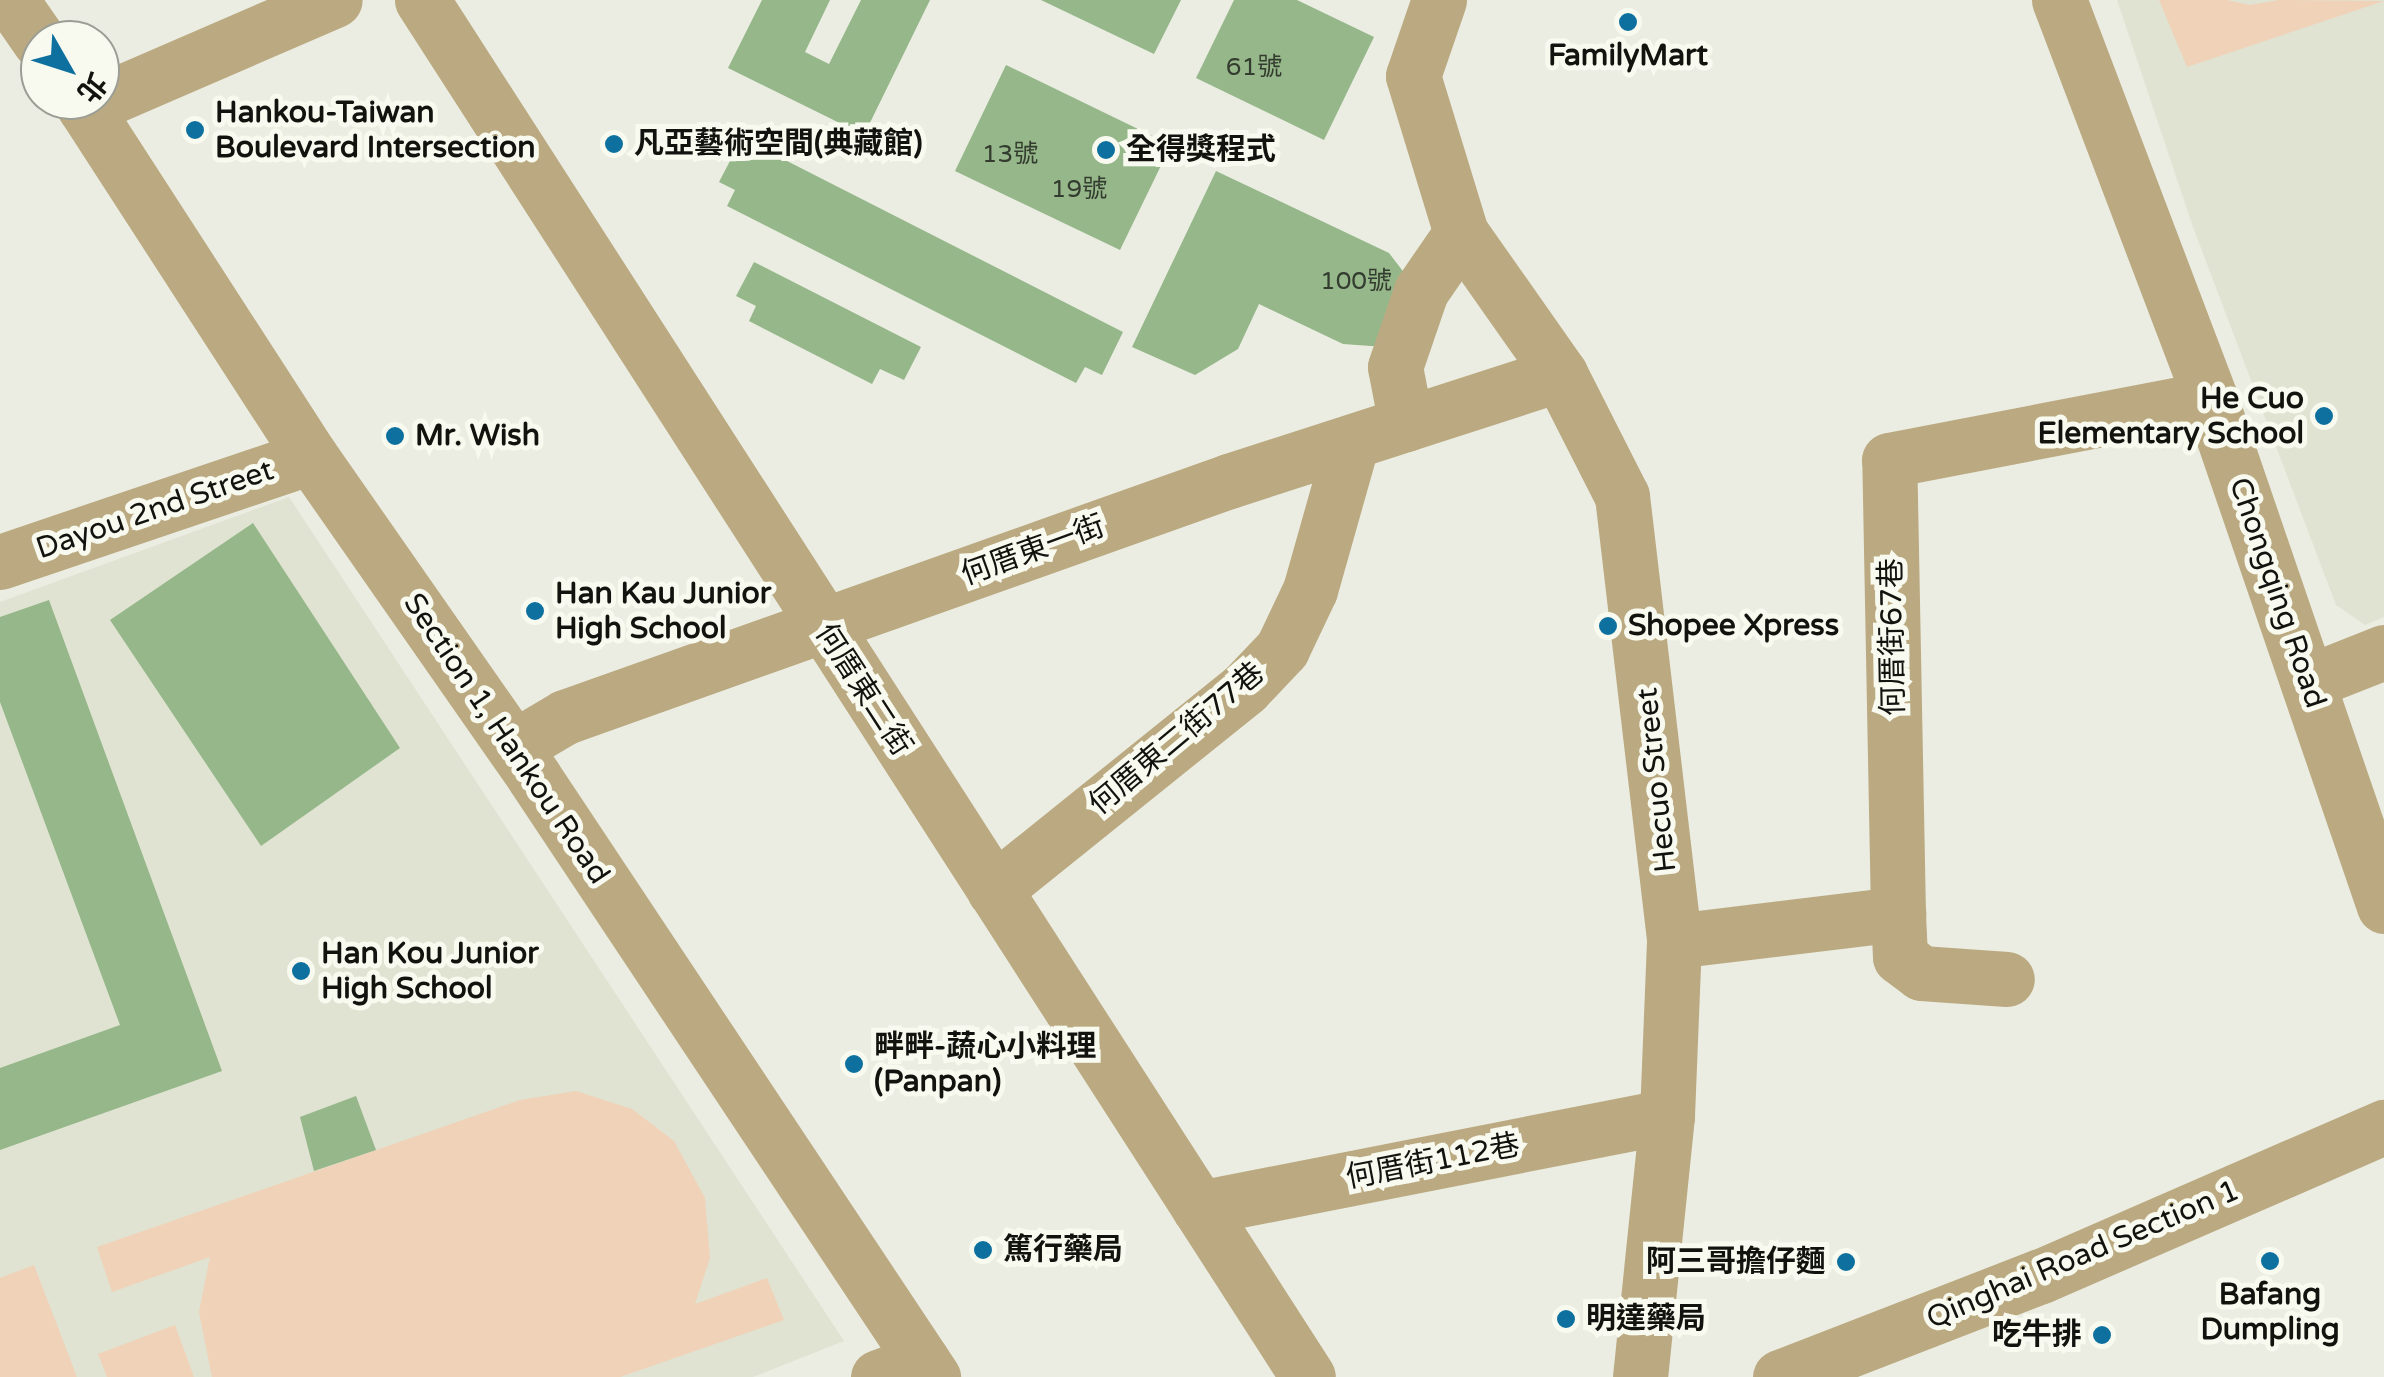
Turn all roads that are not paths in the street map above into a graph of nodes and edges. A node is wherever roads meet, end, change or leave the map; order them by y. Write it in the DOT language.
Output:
graph roads {
  1 [pos="336,0"];
  2 [pos="422,0"];
  3 [pos="1439,0"];
  4 [pos="2059,0"];
  5 [pos="120,88"];
  6 [pos="92,120"];
  7 [pos="1461,233"];
  8 [pos="1560,374"];
  9 [pos="2210,398"];
  10 [pos="1406,424"];
  11 [pos="1352,442"];
  12 [pos="311,457"];
  13 [pos="0,562"];
  14 [pos="822,627"];
  15 [pos="2384,652"];
  16 [pos="2308,682"];
  17 [pos="514,747"];
  18 [pos="994,890"];
  19 [pos="2384,906"];
  20 [pos="1898,914"];
  21 [pos="1674,941"];
  22 [pos="2007,979"];
  23 [pos="1667,1116"];
  24 [pos="2384,1127"];
  25 [pos="1199,1208"];
  26 [pos="911,1372"];
  27 [pos="1308,1377"];
  28 [pos="1640,1377"];
  29 [pos="1780,1377"];
  1 -- 5 [label="street"];
  2 -- 14 [label="street, 何厝東二街"];
  3 -- 7 [label="street, Hecuo Street"];
  4 -- 9 [label="street, Chongqing Road"];
  6 -- 12 [label="street, Section 1, Hankou Road"];
  7 -- 8 [label="street, Hecuo Street"];
  7 -- 10 [label="street"];
  8 -- 10 [label="street, 何厝東一街"];
  8 -- 21 [label="street, Hecuo Street"];
  9 -- 16 [label="street, Chongqing Road"];
  9 -- 20 [label="street, 何厝街67巷"];
  10 -- 11 [label="street, 何厝東一街"];
  11 -- 14 [label="street, 何厝東一街"];
  11 -- 18 [label="street, 何厝東二街77巷"];
  12 -- 13 [label="street, Dayou 2nd Street"];
  12 -- 17 [label="street, Section 1, Hankou Road"];
  14 -- 17 [label="street, 何厝東一街"];
  14 -- 18 [label="street, 何厝東二街"];
  15 -- 16 [label="street"];
  16 -- 19 [label="street, Chongqing Road"];
  17 -- 26 [label="street, Section 1, Hankou Road"];
  18 -- 25 [label="street, 何厝東二街"];
  20 -- 21 [label="street"];
  20 -- 22 [label="street"];
  21 -- 23 [label="street, Hecuo Street"];
  23 -- 25 [label="street, 何厝街112巷"];
  23 -- 28 [label="street, Hecuo Street"];
  24 -- 29 [label="street, Qinghai Road Section 1"];
  25 -- 27 [label="street, 何厝東二街"];
}
